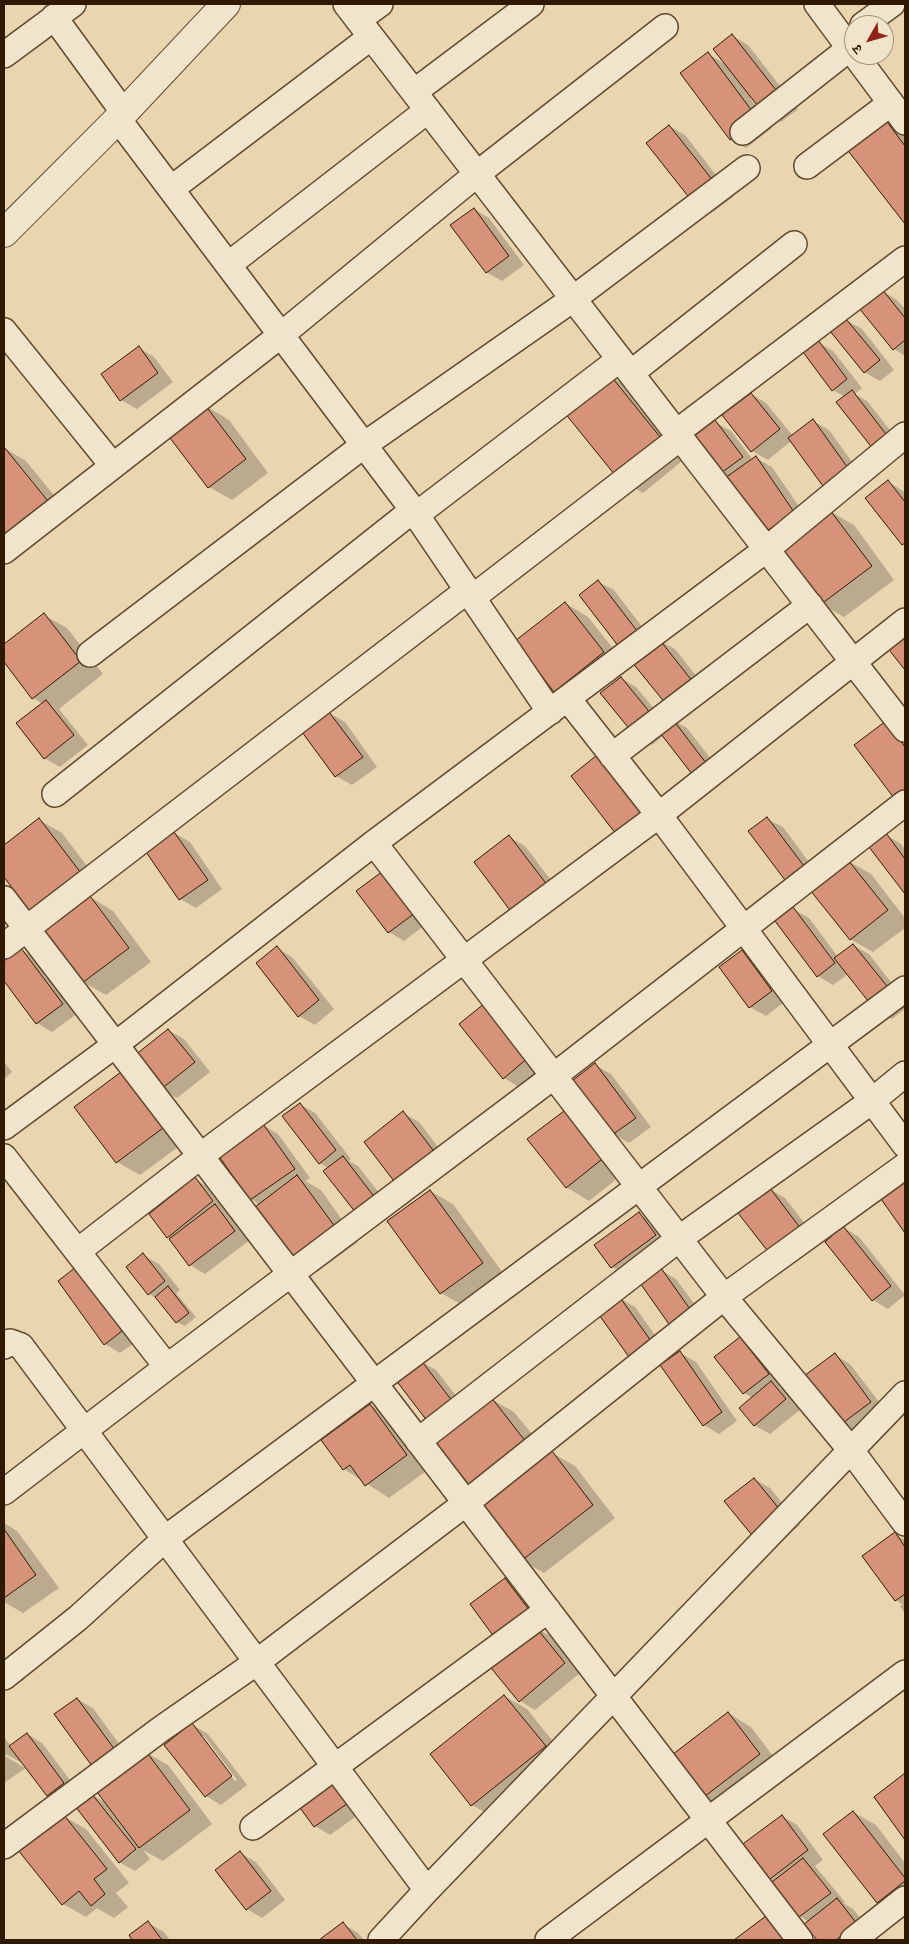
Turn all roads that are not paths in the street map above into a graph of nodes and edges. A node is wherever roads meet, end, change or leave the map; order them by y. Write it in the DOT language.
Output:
graph roads {
  1 [pos="226,4"];
  2 [pos="380,4"];
  3 [pos="531,4"];
  4 [pos="816,4"];
  5 [pos="892,4"];
  6 [pos="64,11"];
  7 [pos="877,15"];
  8 [pos="359,20"];
  9 [pos="665,27"];
  10 [pos="844,37"];
  11 [pos="844,51"];
  12 [pos="4,55"];
  13 [pos="866,65"];
  14 [pos="421,101"];
  15 [pos="899,110"];
  16 [pos="121,116"];
  17 [pos="743,132"];
  18 [pos="808,166"];
  19 [pos="746,168"];
  20 [pos="477,174"];
  21 [pos="171,188"];
  22 [pos="4,233"];
  23 [pos="794,244"];
  24 [pos="905,259"];
  25 [pos="228,264"];
  26 [pos="573,299"];
  27 [pos="4,331"];
  28 [pos="281,335"];
  29 [pos="625,366"];
  30 [pos="679,434"];
  31 [pos="905,435"];
  32 [pos="364,445"];
  33 [pos="113,466"];
  34 [pos="415,512"];
  35 [pos="766,550"];
  36 [pos="4,551"];
  37 [pos="470,594"];
  38 [pos="810,605"];
  39 [pos="905,621"];
  40 [pos="90,654"];
  41 [pos="853,661"];
  42 [pos="559,705"];
  43 [pos="905,729"];
  44 [pos="612,756"];
  45 [pos="55,794"];
  46 [pos="905,803"];
  47 [pos="659,815"];
  48 [pos="374,843"];
  49 [pos="4,899"];
  50 [pos="26,929"];
  51 [pos="744,930"];
  52 [pos="4,946"];
  53 [pos="463,961"];
  54 [pos="905,990"];
  55 [pos="115,1045"];
  56 [pos="832,1046"];
  57 [pos="905,1074"];
  58 [pos="554,1076"];
  59 [pos="872,1101"];
  60 [pos="4,1127"];
  61 [pos="905,1145"];
  62 [pos="4,1157"];
  63 [pos="200,1157"];
  64 [pos="905,1166"];
  65 [pos="640,1186"];
  66 [pos="680,1238"];
  67 [pos="78,1251"];
  68 [pos="291,1276"];
  69 [pos="724,1298"];
  70 [pos="4,1346"];
  71 [pos="167,1367"];
  72 [pos="374,1384"];
  73 [pos="905,1394"];
  74 [pos="85,1430"];
  75 [pos="418,1441"];
  76 [pos="850,1449"];
  77 [pos="4,1492"];
  78 [pos="466,1503"];
  79 [pos="905,1523"];
  80 [pos="166,1538"];
  81 [pos="548,1610"];
  82 [pos="257,1662"];
  83 [pos="905,1673"];
  84 [pos="4,1676"];
  85 [pos="614,1697"];
  86 [pos="334,1767"];
  87 [pos="708,1820"];
  88 [pos="253,1827"];
  89 [pos="4,1845"];
  90 [pos="427,1890"];
  91 [pos="905,1899"];
  92 [pos="381,1940"];
  93 [pos="548,1940"];
  94 [pos="800,1940"];
  95 [pos="853,1940"];
  1 -- 16 [label="street"];
  2 -- 8 [label="street"];
  3 -- 14 [label="street"];
  4 -- 10 [label="street"];
  5 -- 7 [label="street"];
  6 -- 12 [label="street"];
  6 -- 16 [label="street"];
  8 -- 14 [label="street"];
  8 -- 21 [label="street"];
  9 -- 20 [label="street"];
  11 -- 17 [label="street"];
  13 -- 15 [label="street"];
  14 -- 20 [label="street"];
  14 -- 25 [label="street"];
  15 -- 18 [label="street"];
  16 -- 21 [label="street"];
  16 -- 22 [label="street"];
  19 -- 26 [label="street"];
  20 -- 26 [label="street"];
  20 -- 28 [label="street"];
  21 -- 25 [label="street"];
  23 -- 29 [label="street"];
  24 -- 30 [label="street"];
  25 -- 28 [label="street"];
  26 -- 29 [label="street"];
  26 -- 32 [label="street"];
  27 -- 33 [label="street"];
  28 -- 32 [label="street"];
  28 -- 33 [label="street"];
  29 -- 30 [label="street"];
  29 -- 34 [label="street"];
  30 -- 35 [label="street"];
  30 -- 37 [label="street"];
  31 -- 35 [label="street"];
  32 -- 34 [label="street"];
  32 -- 40 [label="street"];
  33 -- 36 [label="street"];
  34 -- 37 [label="street"];
  34 -- 45 [label="street"];
  35 -- 38 [label="street"];
  35 -- 42 [label="street"];
  37 -- 42 [label="street"];
  37 -- 50 [label="street"];
  38 -- 41 [label="street"];
  38 -- 44 [label="street"];
  39 -- 41 [label="street"];
  41 -- 43 [label="street"];
  41 -- 47 [label="street"];
  42 -- 44 [label="street"];
  42 -- 48 [label="street"];
  44 -- 47 [label="street"];
  46 -- 51 [label="street"];
  47 -- 51 [label="street"];
  47 -- 53 [label="street"];
  48 -- 53 [label="street"];
  48 -- 55 [label="street"];
  49 -- 50 [label="street"];
  50 -- 52 [label="street"];
  50 -- 55 [label="street"];
  51 -- 56 [label="street"];
  51 -- 58 [label="street"];
  53 -- 58 [label="street"];
  53 -- 63 [label="street"];
  54 -- 56 [label="street"];
  55 -- 60 [label="street"];
  55 -- 63 [label="street"];
  56 -- 59 [label="street"];
  56 -- 65 [label="street"];
  57 -- 59 [label="street"];
  58 -- 65 [label="street"];
  58 -- 68 [label="street"];
  59 -- 61 [label="street"];
  59 -- 66 [label="street"];
  62 -- 67 [label="street"];
  63 -- 67 [label="street"];
  63 -- 68 [label="street"];
  64 -- 69 [label="street"];
  65 -- 66 [label="street"];
  65 -- 72 [label="street"];
  66 -- 69 [label="street"];
  66 -- 75 [label="street"];
  67 -- 71 [label="street"];
  68 -- 71 [label="street"];
  68 -- 72 [label="street"];
  69 -- 76 [label="street"];
  69 -- 78 [label="street"];
  70 -- 74 [label="street"];
  71 -- 74 [label="street"];
  72 -- 75 [label="street"];
  72 -- 80 [label="street"];
  73 -- 76 [label="street"];
  74 -- 77 [label="street"];
  74 -- 80 [label="street"];
  75 -- 78 [label="street"];
  76 -- 79 [label="street"];
  76 -- 85 [label="street"];
  78 -- 81 [label="street"];
  78 -- 82 [label="street"];
  80 -- 82 [label="street"];
  80 -- 84 [label="street"];
  81 -- 85 [label="street"];
  81 -- 86 [label="street"];
  82 -- 86 [label="street"];
  82 -- 89 [label="street"];
  83 -- 87 [label="street"];
  85 -- 87 [label="street"];
  85 -- 90 [label="street"];
  86 -- 88 [label="street"];
  86 -- 90 [label="street"];
  87 -- 93 [label="street"];
  87 -- 94 [label="street"];
  90 -- 92 [label="street"];
  91 -- 95 [label="street"];
}
